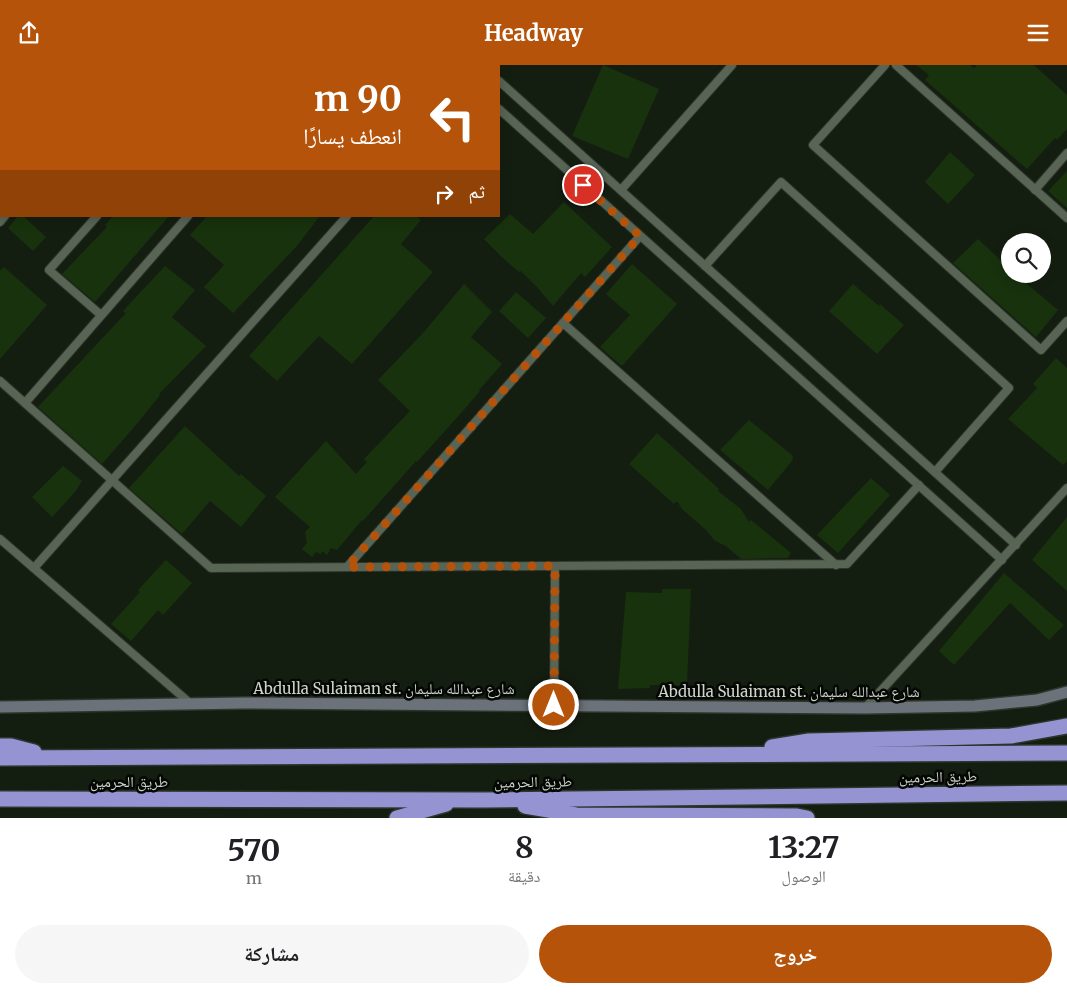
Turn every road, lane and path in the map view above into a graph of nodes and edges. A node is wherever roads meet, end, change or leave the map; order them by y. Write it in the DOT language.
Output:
graph roads {
  1 [pos="732,65"];
  2 [pos="885,65"];
  3 [pos="896,65"];
  4 [pos="500,82"];
  5 [pos="500,110"];
  6 [pos="1067,153"];
  7 [pos="1035,189"];
  8 [pos="621,190"];
  9 [pos="96,217"];
  10 [pos="187,217"];
  11 [pos="346,217"];
  12 [pos="1067,219"];
  13 [pos="640,236"];
  14 [pos="705,266"];
  15 [pos="101,315"];
  16 [pos="1067,321"];
  17 [pos="563,323"];
  18 [pos="0,381"];
  19 [pos="25,403"];
  20 [pos="935,472"];
  21 [pos="112,480"];
  22 [pos="919,485"];
  23 [pos="1067,488"];
  24 [pos="0,539"];
  25 [pos="1016,545"];
  26 [pos="1002,560"];
  27 [pos="836,565"];
  28 [pos="555,566"];
  29 [pos="347,567"];
  30 [pos="34,568"];
  31 [pos="1067,692"];
  32 [pos="191,704"];
  33 [pos="554,705"];
  34 [pos="0,707"];
  35 [pos="865,708"];
  36 [pos="1067,726"];
  37 [pos="0,746"];
  38 [pos="1067,753"];
  39 [pos="714,755"];
  40 [pos="53,757"];
  41 [pos="0,758"];
  42 [pos="1067,793"];
  43 [pos="0,799"];
  44 [pos="464,799"];
  45 [pos="484,800"];
  46 [pos="397,818"];
  47 [pos="807,818"];
  1 -- 8 [label="street"];
  2 -- 16 [label="street"];
  3 -- 7 [label="street"];
  4 -- 8 [label="street"];
  5 -- 13 [label="street"];
  6 -- 7 [label="street"];
  7 -- 12 [label="street"];
  8 -- 14 [label="street"];
  9 -- 15 [label="street"];
  10 -- 15 [label="street"];
  11 -- 21 [label="street"];
  13 -- 17 [label="street"];
  13 -- 22 [label="street"];
  14 -- 20 [label="street"];
  14 -- 20 [label="street"];
  15 -- 19 [label="street"];
  17 -- 27 [label="street"];
  17 -- 29 [label="street"];
  18 -- 19 [label="street"];
  19 -- 21 [label="street"];
  20 -- 25 [label="street"];
  21 -- 29 [label="street"];
  21 -- 30 [label="street"];
  22 -- 26 [label="street"];
  22 -- 27 [label="street"];
  23 -- 25 [label="street"];
  24 -- 30 [label="street"];
  25 -- 26 [label="street"];
  26 -- 35 [label="street"];
  27 -- 28 [label="street"];
  28 -- 29 [label="street"];
  28 -- 33 [label="street"];
  30 -- 32 [label="street"];
  31 -- 35 [label="main road, Abdulla Sulaiman st. شارع عبدالله سليمان"];
  32 -- 33 [label="main road, Abdulla Sulaiman st. شارع عبدالله سليمان"];
  32 -- 34 [label="main road, Abdulla Sulaiman st. شارع عبدالله سليمان"];
  33 -- 35 [label="main road, Abdulla Sulaiman st. شارع عبدالله سليمان"];
  36 -- 39 [label="highway"];
  37 -- 40 [label="highway"];
  38 -- 39 [label="highway, طريق الحرمين"];
  39 -- 40 [label="highway, طريق الحرمين"];
  40 -- 41 [label="highway, طريق الحرمين"];
  42 -- 45 [label="highway, طريق الحرمين"];
  43 -- 44 [label="highway, طريق الحرمين"];
  44 -- 45 [label="highway, طريق الحرمين"];
  44 -- 46 [label="highway"];
  45 -- 47 [label="highway"];
}
